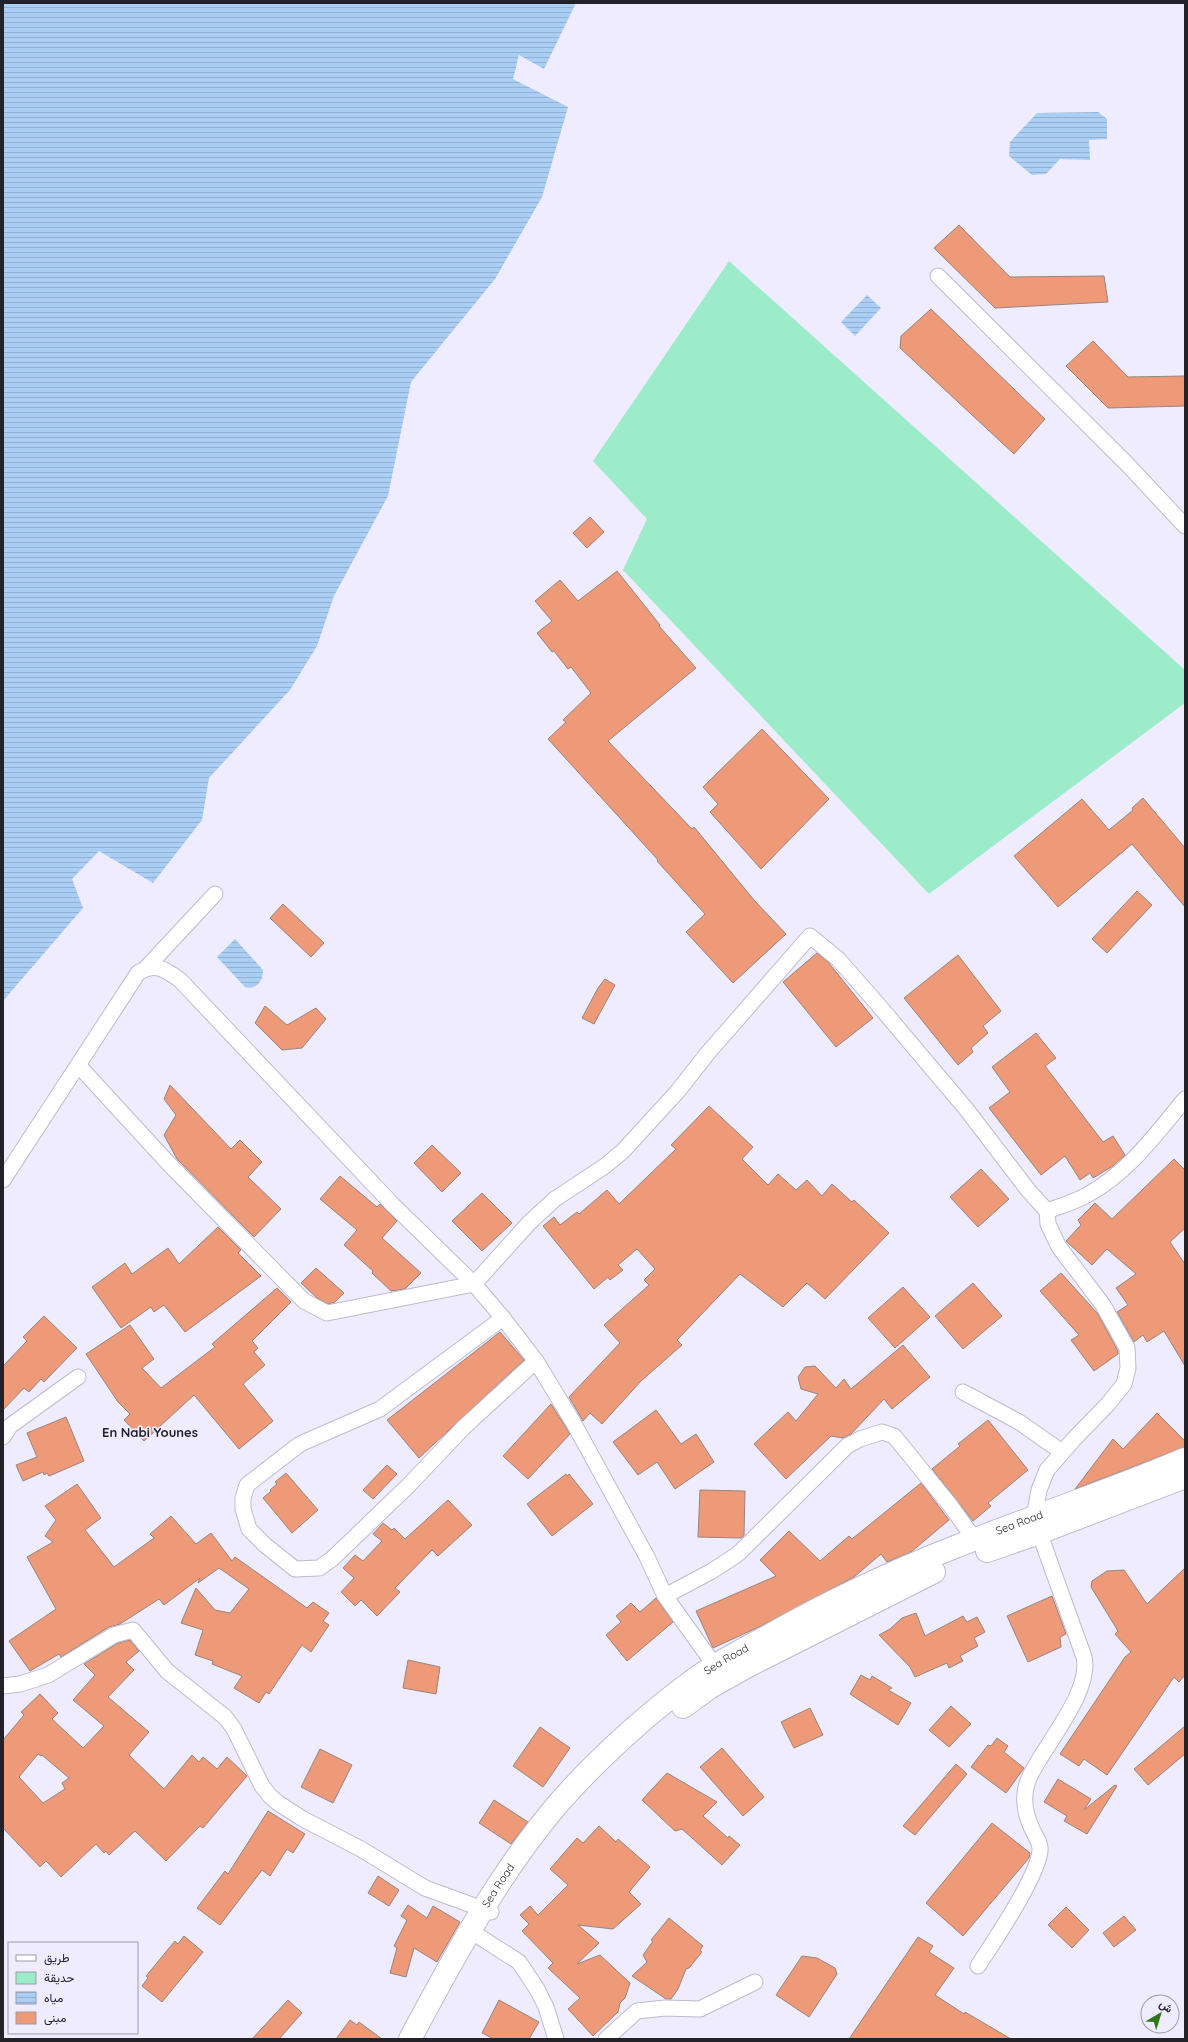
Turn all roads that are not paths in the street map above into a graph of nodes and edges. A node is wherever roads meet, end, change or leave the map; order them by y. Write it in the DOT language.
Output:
graph roads {
  1 [pos="938,276"];
  2 [pos="1185,526"];
  3 [pos="215,894"];
  4 [pos="146,968"];
  5 [pos="79,1066"];
  6 [pos="1185,1099"];
  7 [pos="3,1180"];
  8 [pos="1047,1211"];
  9 [pos="474,1284"];
  10 [pos="503,1318"];
  11 [pos="536,1361"];
  12 [pos="78,1377"];
  13 [pos="963,1392"];
  14 [pos="3,1437"];
  15 [pos="1062,1452"];
  16 [pos="1185,1458"];
  17 [pos="1185,1477"];
  18 [pos="1037,1526"];
  19 [pos="975,1540"];
  20 [pos="665,1596"];
  21 [pos="720,1672"];
  22 [pos="3,1686"];
  23 [pos="488,1911"];
  24 [pos="475,1934"];
  25 [pos="978,1966"];
  26 [pos="755,1982"];
  27 [pos="410,2039"];
  28 [pos="425,2039"];
  29 [pos="556,2039"];
  30 [pos="606,2039"];
  1 -- 2 [label="street"];
  3 -- 4 [label="street"];
  4 -- 5 [label="street"];
  4 -- 9 [label="street"];
  5 -- 7 [label="street"];
  5 -- 9 [label="street"];
  6 -- 8 [label="street"];
  8 -- 9 [label="street"];
  8 -- 15 [label="street"];
  9 -- 10 [label="street"];
  10 -- 11 [label="street"];
  10 -- 11 [label="street"];
  11 -- 20 [label="street"];
  12 -- 14 [label="street"];
  13 -- 15 [label="street"];
  15 -- 18 [label="street"];
  16 -- 18 [label="highway, Sea Road"];
  17 -- 18 [label="highway, Sea Road"];
  18 -- 19 [label="highway, Sea Road"];
  18 -- 21 [label="highway, Sea Road"];
  18 -- 25 [label="street"];
  19 -- 20 [label="street"];
  19 -- 21 [label="highway, Sea Road"];
  20 -- 21 [label="street"];
  21 -- 23 [label="highway, Sea Road"];
  22 -- 23 [label="street"];
  23 -- 24 [label="highway, Sea Road"];
  24 -- 27 [label="highway, Sea Road"];
  24 -- 28 [label="highway, Sea Road"];
  24 -- 29 [label="street"];
  26 -- 30 [label="street"];
}
